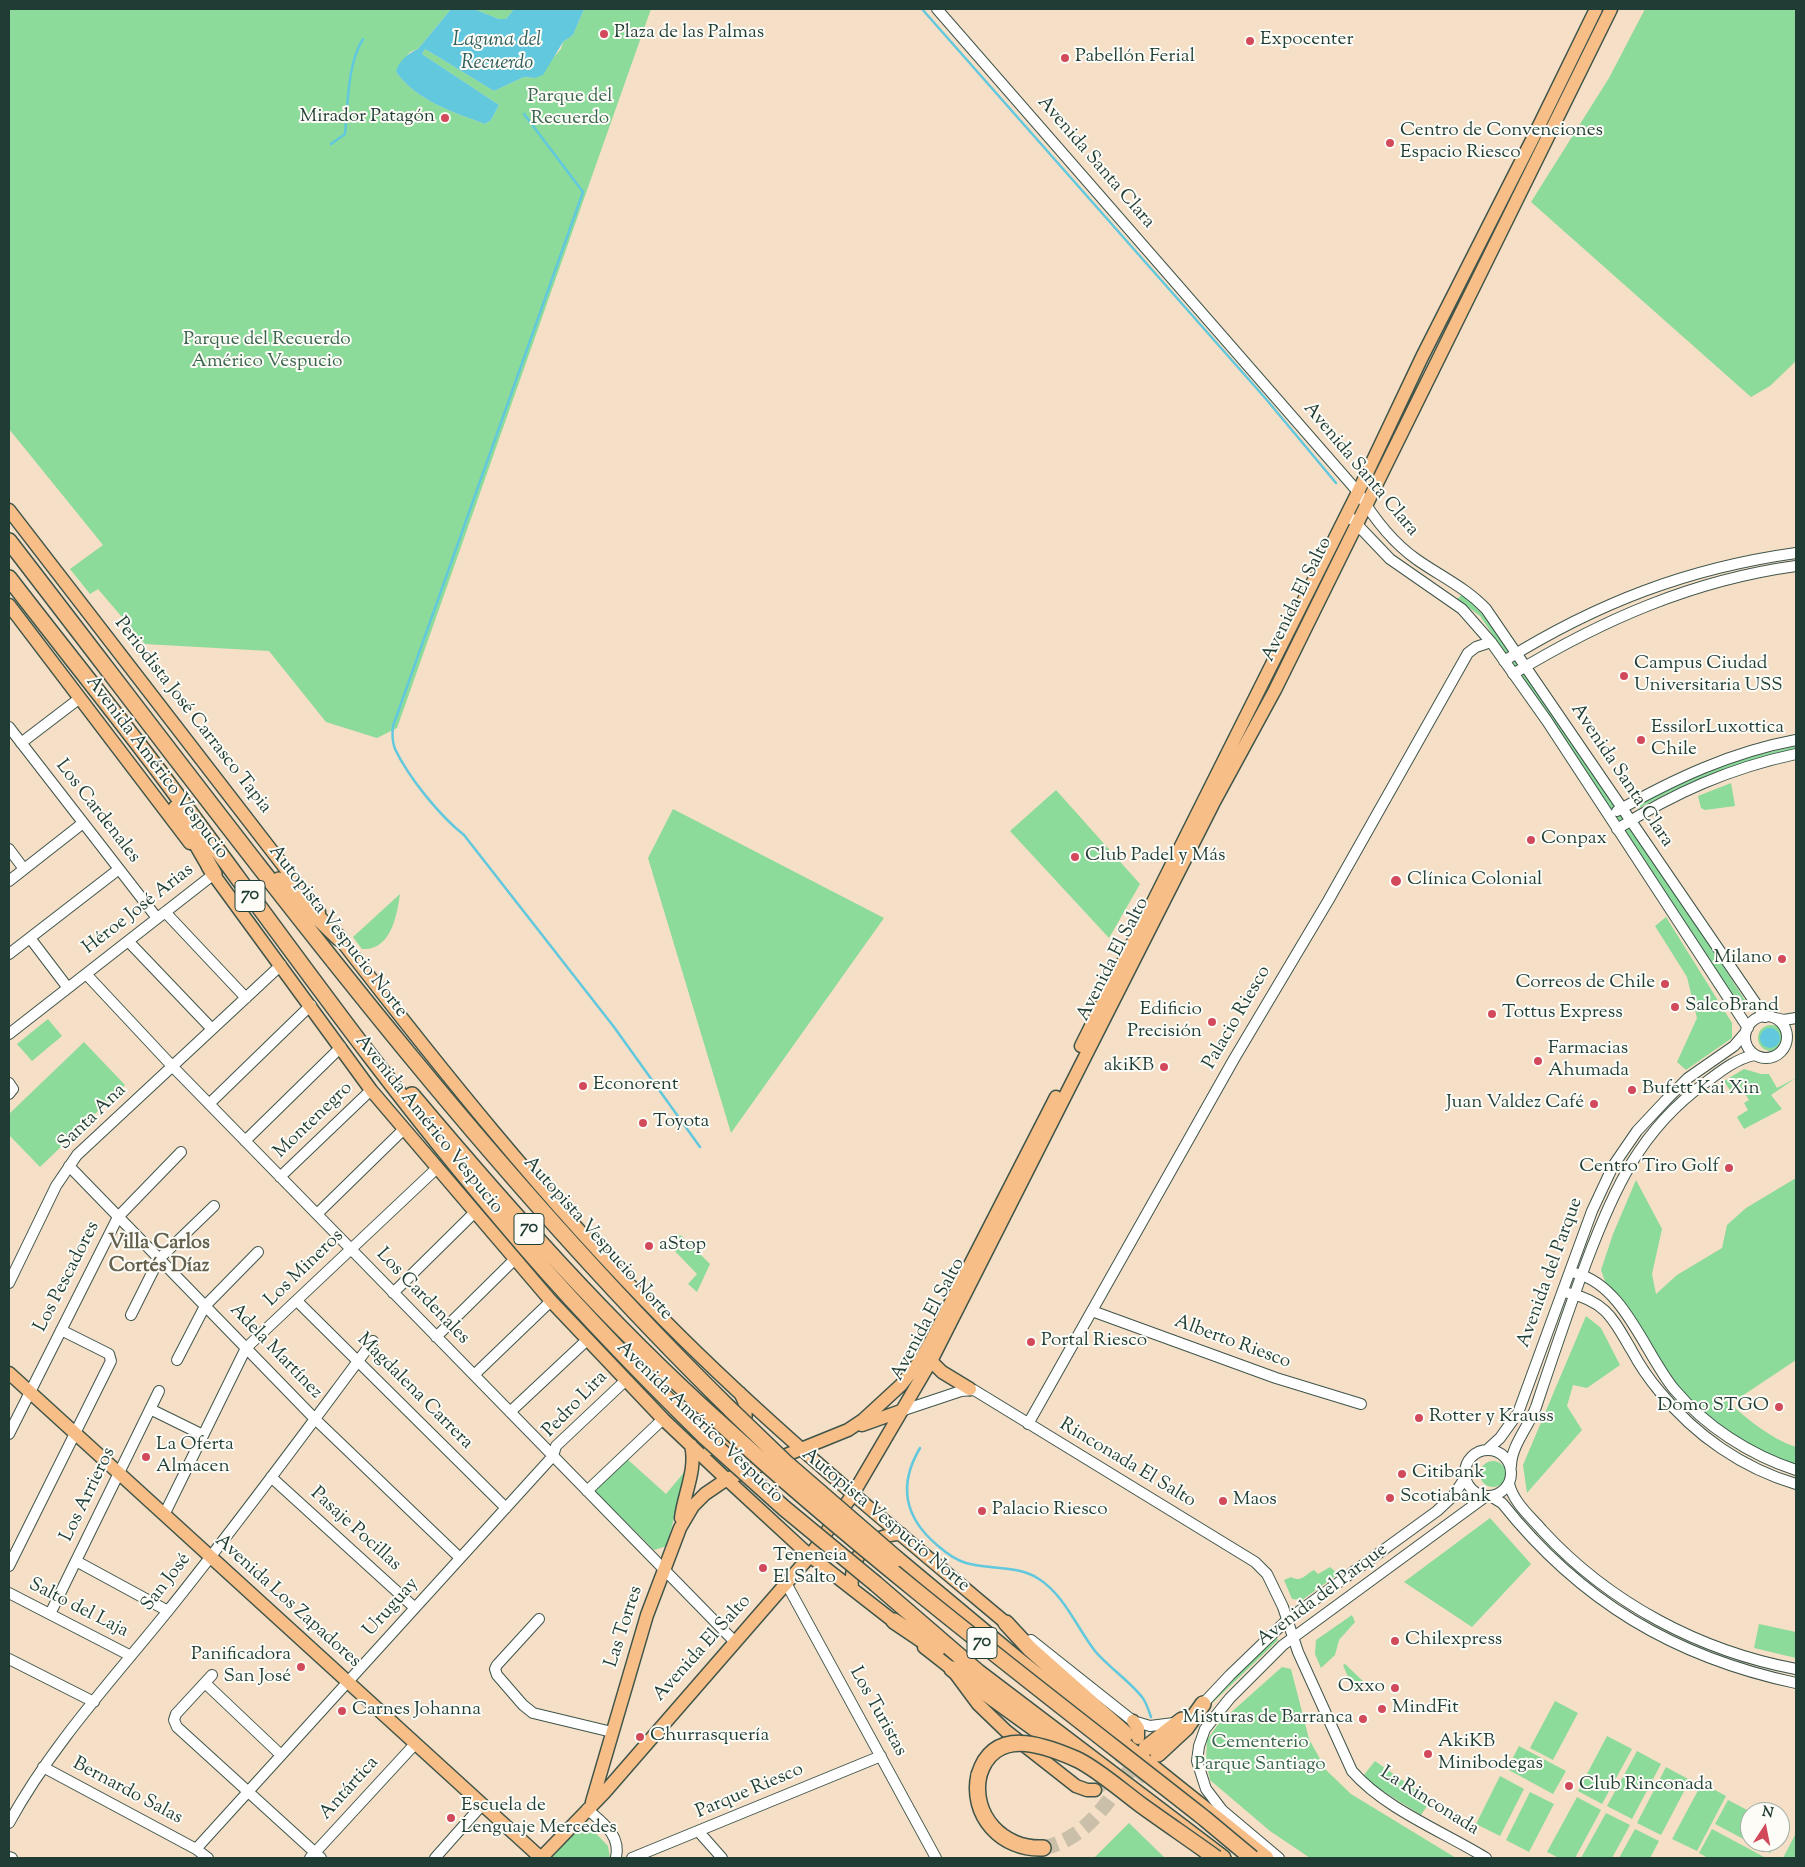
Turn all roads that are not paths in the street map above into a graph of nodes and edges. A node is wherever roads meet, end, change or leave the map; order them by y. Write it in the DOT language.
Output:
graph roads {
  1 [pos="937,9"];
  2 [pos="1596,9"];
  3 [pos="1611,9"];
  4 [pos="1358,492"];
  5 [pos="1366,506"];
  6 [pos="9,510"];
  7 [pos="1347,514"];
  8 [pos="1356,524"];
  9 [pos="9,541"];
  10 [pos="1796,553"];
  11 [pos="1796,566"];
  12 [pos="9,578"];
  13 [pos="1657,585"];
  14 [pos="1643,590"];
  15 [pos="1663,598"];
  16 [pos="1650,603"];
  17 [pos="9,605"];
  18 [pos="1491,642"];
  19 [pos="1517,653"];
  20 [pos="1504,661"];
  21 [pos="1526,666"];
  22 [pos="1513,674"];
  23 [pos="80,698"];
  24 [pos="9,727"];
  25 [pos="1796,740"];
  26 [pos="16,741"];
  27 [pos="1796,754"];
  28 [pos="152,763"];
  29 [pos="1622,808"];
  30 [pos="1608,816"];
  31 [pos="1630,821"];
  32 [pos="83,823"];
  33 [pos="1617,829"];
  34 [pos="9,849"];
  35 [pos="247,849"];
  36 [pos="24,869"];
  37 [pos="119,869"];
  38 [pos="214,874"];
  39 [pos="9,880"];
  40 [pos="161,915"];
  41 [pos="30,938"];
  42 [pos="339,938"];
  43 [pos="128,940"];
  44 [pos="9,954"];
  45 [pos="281,965"];
  46 [pos="86,974"];
  47 [pos="68,988"];
  48 [pos="246,998"];
  49 [pos="311,1006"];
  50 [pos="1769,1017"];
  51 [pos="1796,1018"];
  52 [pos="350,1028"];
  53 [pos="212,1029"];
  54 [pos="1747,1030"];
  55 [pos="9,1034"];
  56 [pos="1792,1035"];
  57 [pos="341,1046"];
  58 [pos="1754,1055"];
  59 [pos="173,1067"];
  60 [pos="371,1090"];
  61 [pos="209,1104"];
  62 [pos="404,1129"];
  63 [pos="245,1141"];
  64 [pos="181,1152"];
  65 [pos="69,1166"];
  66 [pos="436,1168"];
  67 [pos="280,1177"];
  68 [pos="214,1206"];
  69 [pos="474,1213"];
  70 [pos="317,1214"];
  71 [pos="118,1217"];
  72 [pos="351,1249"];
  73 [pos="258,1252"];
  74 [pos="159,1259"];
  75 [pos="514,1260"];
  76 [pos="1569,1272"];
  77 [pos="1582,1275"];
  78 [pos="9,1283"];
  79 [pos="1562,1292"];
  80 [pos="393,1293"];
  81 [pos="1574,1295"];
  82 [pos="297,1301"];
  83 [pos="551,1301"];
  84 [pos="205,1306"];
  85 [pos="1092,1311"];
  86 [pos="131,1315"];
  87 [pos="61,1330"];
  88 [pos="436,1336"];
  89 [pos="587,1340"];
  90 [pos="373,1341"];
  91 [pos="246,1348"];
  92 [pos="177,1360"];
  93 [pos="358,1361"];
  94 [pos="931,1361"];
  95 [pos="9,1373"];
  96 [pos="474,1375"];
  97 [pos="626,1380"];
  98 [pos="970,1389"];
  99 [pos="160,1391"];
  100 [pos="739,1391"];
  101 [pos="30,1392"];
  102 [pos="1361,1404"];
  103 [pos="1692,1407"];
  104 [pos="150,1409"];
  105 [pos="901,1411"];
  106 [pos="510,1412"];
  107 [pos="1682,1416"];
  108 [pos="315,1419"];
  109 [pos="664,1419"];
  110 [pos="1028,1424"];
  111 [pos="1712,1424"];
  112 [pos="848,1430"];
  113 [pos="9,1434"];
  114 [pos="75,1434"];
  115 [pos="1702,1434"];
  116 [pos="203,1435"];
  117 [pos="691,1445"];
  118 [pos="804,1450"];
  119 [pos="1487,1450"];
  120 [pos="553,1456"];
  121 [pos="1511,1466"];
  122 [pos="757,1468"];
  123 [pos="1796,1470"];
  124 [pos="118,1474"];
  125 [pos="270,1477"];
  126 [pos="1465,1478"];
  127 [pos="727,1480"];
  128 [pos="1509,1484"];
  129 [pos="1796,1484"];
  130 [pos="587,1491"];
  131 [pos="853,1494"];
  132 [pos="746,1496"];
  133 [pos="1488,1497"];
  134 [pos="506,1508"];
  135 [pos="164,1515"];
  136 [pos="680,1528"];
  137 [pos="901,1534"];
  138 [pos="12,1551"];
  139 [pos="810,1556"];
  140 [pos="210,1557"];
  141 [pos="460,1558"];
  142 [pos="76,1561"];
  143 [pos="9,1566"];
  144 [pos="664,1570"];
  145 [pos="786,1583"];
  146 [pos="852,1589"];
  147 [pos="9,1593"];
  148 [pos="415,1608"];
  149 [pos="168,1610"];
  150 [pos="50,1614"];
  151 [pos="539,1619"];
  152 [pos="1287,1620"];
  153 [pos="894,1621"];
  154 [pos="1006,1623"];
  155 [pos="1292,1638"];
  156 [pos="735,1642"];
  157 [pos="131,1656"];
  158 [pos="10,1663"];
  159 [pos="952,1669"];
  160 [pos="1796,1669"];
  161 [pos="1796,1682"];
  162 [pos="348,1683"];
  163 [pos="94,1702"];
  164 [pos="1203,1704"];
  165 [pos="1038,1717"];
  166 [pos="1182,1720"];
  167 [pos="1133,1721"];
  168 [pos="612,1732"];
  169 [pos="415,1744"];
  170 [pos="1148,1747"];
  171 [pos="281,1755"];
  172 [pos="881,1756"];
  173 [pos="1077,1759"];
  174 [pos="43,1766"];
  175 [pos="1170,1780"];
  176 [pos="1095,1790"];
  177 [pos="248,1792"];
  178 [pos="482,1805"];
  179 [pos="589,1807"];
  180 [pos="9,1823"];
  181 [pos="699,1832"];
  182 [pos="1043,1848"];
  183 [pos="196,1849"];
  184 [pos="316,1856"];
  185 [pos="208,1858"];
  186 [pos="435,1858"];
  187 [pos="541,1858"];
  188 [pos="616,1858"];
  189 [pos="632,1858"];
  190 [pos="722,1858"];
  191 [pos="936,1858"];
  192 [pos="1216,1858"];
  193 [pos="1223,1858"];
  194 [pos="1252,1858"];
  195 [pos="1266,1858"];
  196 [pos="1279,1858"];
  197 [pos="1486,1858"];
  1 -- 4 [label="street, Avenida Santa Clara"];
  2 -- 4 [label="main road, Avenida El Salto"];
  3 -- 5 [label="main road, Avenida El Salto"];
  4 -- 5 [label="street, Avenida Santa Clara"];
  4 -- 7 [label="main road, Avenida El Salto"];
  5 -- 8 [label="main road, Avenida El Salto"];
  5 -- 19 [label="street, Avenida Santa Clara"];
  6 -- 42 [label="main road, Periodista José Carrasco Tapia"];
  7 -- 8 [label="street, Avenida Santa Clara"];
  7 -- 112 [label="main road, Avenida El Salto"];
  8 -- 18 [label="street, Avenida Santa Clara"];
  8 -- 94 [label="main road, Avenida El Salto"];
  9 -- 35 [label="highway, Autopista Vespucio Norte / 70"];
  10 -- 13 [label="street"];
  11 -- 15 [label="street"];
  12 -- 28 [label="highway, 70"];
  13 -- 14 [label="street"];
  13 -- 15 [label="street"];
  14 -- 16 [label="street"];
  14 -- 19 [label="street"];
  15 -- 16 [label="street"];
  16 -- 21 [label="street"];
  17 -- 23 [label="main road, Avenida Américo Vespucio"];
  18 -- 20 [label="street, Avenida Santa Clara"];
  18 -- 85 [label="street, Palacio Riesco"];
  19 -- 20 [label="street"];
  19 -- 21 [label="street, Avenida Santa Clara"];
  20 -- 22 [label="street, Avenida Santa Clara"];
  21 -- 22 [label="street"];
  21 -- 29 [label="street, Avenida Santa Clara"];
  22 -- 30 [label="street, Avenida Santa Clara"];
  23 -- 26 [label="street"];
  23 -- 38 [label="main road, Avenida Américo Vespucio"];
  24 -- 26 [label="street, Los Cardenales"];
  25 -- 29 [label="street"];
  26 -- 32 [label="street, Los Cardenales"];
  27 -- 31 [label="street"];
  28 -- 38 [label="highway"];
  28 -- 52 [label="highway, 70"];
  29 -- 30 [label="street"];
  29 -- 31 [label="street, Avenida Santa Clara"];
  30 -- 33 [label="street, Avenida Santa Clara"];
  31 -- 33 [label="street"];
  31 -- 50 [label="street, Avenida Santa Clara"];
  32 -- 36 [label="street"];
  32 -- 37 [label="street, Los Cardenales"];
  33 -- 54 [label="street, Avenida Santa Clara"];
  34 -- 36 [label="street"];
  35 -- 42 [label="highway"];
  35 -- 175 [label="highway, Autopista Vespucio Norte / 70, bridge"];
  36 -- 39 [label="street"];
  37 -- 40 [label="street, Los Cardenales"];
  37 -- 41 [label="street"];
  38 -- 40 [label="street, Héroe José Arias"];
  38 -- 45 [label="main road, Avenida Américo Vespucio"];
  40 -- 43 [label="street, Héroe José Arias"];
  40 -- 48 [label="street, Los Cardenales"];
  41 -- 44 [label="street"];
  41 -- 47 [label="street"];
  42 -- 100 [label="main road, Periodista José Carrasco Tapia"];
  43 -- 46 [label="street, Héroe José Arias"];
  43 -- 53 [label="street"];
  45 -- 48 [label="street, Santa Ana"];
  45 -- 49 [label="main road, Avenida Américo Vespucio"];
  46 -- 47 [label="street, Héroe José Arias"];
  46 -- 59 [label="street, Los Cardenales"];
  47 -- 55 [label="street, Héroe José Arias"];
  48 -- 53 [label="street, Santa Ana"];
  49 -- 57 [label="main road, Avenida Américo Vespucio"];
  49 -- 61 [label="street"];
  50 -- 51 [label="street"];
  50 -- 54 [label="street"];
  50 -- 56 [label="street"];
  52 -- 165 [label="highway, bridge"];
  52 -- 194 [label="highway, 70, bridge"];
  53 -- 59 [label="street, Santa Ana"];
  54 -- 58 [label="street"];
  54 -- 76 [label="street, Avenida del Parque"];
  56 -- 58 [label="street"];
  57 -- 60 [label="main road, Avenida Américo Vespucio"];
  57 -- 63 [label="street"];
  58 -- 77 [label="street, Avenida del Parque"];
  59 -- 61 [label="street, Los Cardenales"];
  59 -- 65 [label="street, Santa Ana"];
  60 -- 62 [label="main road, Avenida Américo Vespucio"];
  60 -- 67 [label="street, Montenegro"];
  61 -- 63 [label="street, Los Cardenales"];
  62 -- 66 [label="main road, Avenida Américo Vespucio"];
  62 -- 70 [label="street"];
  63 -- 67 [label="street, Los Cardenales"];
  64 -- 71 [label="street, Los Pescadores"];
  65 -- 71 [label="street, Adela Martínez"];
  65 -- 78 [label="street, Santa Ana"];
  66 -- 69 [label="main road, Avenida Américo Vespucio"];
  66 -- 72 [label="street, Los Mineros"];
  67 -- 70 [label="street, Los Cardenales"];
  68 -- 74 [label="street"];
  69 -- 75 [label="main road, Avenida Américo Vespucio"];
  69 -- 80 [label="street"];
  70 -- 72 [label="street, Los Cardenales"];
  71 -- 74 [label="street, Adela Martínez"];
  71 -- 87 [label="street, Los Pescadores"];
  72 -- 80 [label="street, Los Cardenales"];
  72 -- 82 [label="street, Los Mineros"];
  73 -- 84 [label="street"];
  74 -- 84 [label="street, Adela Martínez"];
  74 -- 86 [label="street"];
  75 -- 83 [label="main road, Avenida Américo Vespucio"];
  75 -- 88 [label="street"];
  76 -- 77 [label="street"];
  76 -- 79 [label="street, Avenida del Parque"];
  77 -- 81 [label="street, Avenida del Parque"];
  77 -- 103 [label="street"];
  79 -- 81 [label="street"];
  79 -- 119 [label="street, Avenida del Parque"];
  80 -- 88 [label="street, Los Cardenales"];
  81 -- 107 [label="street"];
  81 -- 121 [label="street, Avenida del Parque"];
  82 -- 91 [label="street, Los Mineros"];
  82 -- 93 [label="street, Magdalena Carrera"];
  83 -- 89 [label="main road, Avenida Américo Vespucio"];
  83 -- 96 [label="street"];
  84 -- 91 [label="street, Adela Martínez"];
  84 -- 92 [label="street"];
  85 -- 102 [label="street, Alberto Riesco"];
  85 -- 110 [label="street, Palacio Riesco"];
  87 -- 101 [label="street, Los Pescadores"];
  87 -- 114 [label="street"];
  88 -- 96 [label="street, Los Cardenales"];
  89 -- 97 [label="main road, Avenida Américo Vespucio"];
  89 -- 106 [label="street"];
  90 -- 93 [label="street, San José"];
  91 -- 108 [label="street, Adela Martínez"];
  91 -- 116 [label="street, Los Mineros"];
  93 -- 108 [label="street, San José"];
  93 -- 134 [label="street, Magdalena Carrera"];
  94 -- 98 [label="main road"];
  94 -- 105 [label="main road, Avenida El Salto"];
  95 -- 101 [label="main road, Avenida Los Zapadores"];
  96 -- 106 [label="street, Los Cardenales"];
  97 -- 109 [label="main road, Avenida Américo Vespucio"];
  97 -- 120 [label="street, Pedro Lira"];
  98 -- 105 [label="street"];
  98 -- 110 [label="street, Rinconada El Salto"];
  99 -- 104 [label="street, Los Arrieros"];
  100 -- 117 [label="main road"];
  100 -- 118 [label="main road, Periodista José Carrasco Tapia"];
  101 -- 113 [label="street, Los Pescadores"];
  101 -- 114 [label="main road, Avenida Los Zapadores"];
  103 -- 107 [label="street"];
  103 -- 111 [label="street"];
  104 -- 116 [label="street"];
  104 -- 124 [label="street, Los Arrieros"];
  105 -- 112 [label="main road"];
  105 -- 131 [label="main road, Avenida El Salto"];
  106 -- 120 [label="street, Los Cardenales"];
  107 -- 115 [label="street"];
  108 -- 125 [label="street, San José"];
  108 -- 141 [label="street, Adela Martínez"];
  109 -- 117 [label="main road, Avenida Américo Vespucio"];
  109 -- 130 [label="street"];
  110 -- 152 [label="street, Rinconada El Salto"];
  111 -- 115 [label="street"];
  111 -- 123 [label="street"];
  112 -- 118 [label="main road, Avenida El Salto"];
  114 -- 124 [label="main road, Avenida Los Zapadores"];
  114 -- 138 [label="street"];
  115 -- 129 [label="street"];
  116 -- 135 [label="street, Los Mineros"];
  117 -- 127 [label="main road, Avenida Américo Vespucio"];
  117 -- 136 [label="main road"];
  118 -- 122 [label="main road, Avenida El Salto"];
  118 -- 131 [label="main road, Periodista José Carrasco Tapia"];
  119 -- 121 [label="street"];
  119 -- 126 [label="street"];
  120 -- 130 [label="street, Los Cardenales"];
  120 -- 134 [label="street, Uruguay"];
  121 -- 128 [label="street"];
  122 -- 127 [label="main road, Avenida El Salto"];
  122 -- 132 [label="main road"];
  124 -- 135 [label="main road, Avenida Los Zapadores"];
  124 -- 142 [label="street, Los Arrieros"];
  125 -- 140 [label="street, San José"];
  125 -- 148 [label="street, Pasaje Pocillas"];
  126 -- 133 [label="street"];
  126 -- 152 [label="street, Avenida del Parque"];
  127 -- 132 [label="main road, Avenida Américo Vespucio"];
  127 -- 136 [label="main road, Las Torres"];
  128 -- 133 [label="street"];
  128 -- 160 [label="street"];
  130 -- 144 [label="street, Los Cardenales"];
  131 -- 137 [label="main road"];
  131 -- 139 [label="main road, Avenida El Salto"];
  132 -- 139 [label="main road, Avenida Américo Vespucio"];
  133 -- 155 [label="street, Avenida del Parque"];
  133 -- 161 [label="street"];
  134 -- 141 [label="street, Uruguay"];
  135 -- 140 [label="main road, Avenida Los Zapadores"];
  136 -- 144 [label="main road, Las Torres"];
  137 -- 146 [label="main road"];
  137 -- 154 [label="main road"];
  138 -- 143 [label="street"];
  139 -- 145 [label="main road, Avenida El Salto"];
  139 -- 146 [label="main road, Avenida Américo Vespucio"];
  140 -- 149 [label="street, San José"];
  140 -- 162 [label="main road, Avenida Los Zapadores"];
  141 -- 148 [label="street, Uruguay"];
  142 -- 149 [label="street"];
  142 -- 150 [label="street, Los Arrieros"];
  144 -- 156 [label="street, Los Cardenales"];
  144 -- 168 [label="main road, Las Torres"];
  145 -- 156 [label="main road, Avenida El Salto"];
  145 -- 172 [label="street, Los Turistas"];
  146 -- 153 [label="main road, Avenida Américo Vespucio"];
  147 -- 150 [label="street, Salto del Laja"];
  148 -- 162 [label="street, Uruguay"];
  149 -- 157 [label="street, San José"];
  150 -- 157 [label="street, Salto del Laja"];
  151 -- 168 [label="street"];
  152 -- 155 [label="street, Rinconada El Salto"];
  152 -- 164 [label="street, Avenida del Parque"];
  153 -- 159 [label="main road, Avenida Américo Vespucio"];
  153 -- 165 [label="highway"];
  154 -- 167 [label="street"];
  154 -- 175 [label="highway"];
  155 -- 196 [label="street, Avenida del Parque"];
  155 -- 197 [label="street, La Rinconada"];
  156 -- 179 [label="main road, Avenida El Salto"];
  157 -- 163 [label="street, San José"];
  158 -- 163 [label="street"];
  159 -- 173 [label="highway, bridge"];
  159 -- 176 [label="main road, Avenida Américo Vespucio"];
  162 -- 169 [label="main road, Avenida Los Zapadores"];
  162 -- 171 [label="street, Uruguay"];
  163 -- 174 [label="street, San José"];
  164 -- 166 [label="street, Avenida del Parque"];
  164 -- 170 [label="highway"];
  165 -- 193 [label="highway"];
  166 -- 167 [label="street"];
  166 -- 170 [label="highway"];
  167 -- 170 [label="main road"];
  168 -- 179 [label="main road, Las Torres"];
  169 -- 178 [label="main road, Avenida Los Zapadores"];
  169 -- 184 [label="street, Antártica"];
  171 -- 177 [label="street, Uruguay"];
  171 -- 177 [label="street"];
  172 -- 181 [label="street, Parque Riesco"];
  172 -- 191 [label="street, Los Turistas"];
  173 -- 182 [label="highway, bridge"];
  173 -- 192 [label="highway, bridge"];
  174 -- 180 [label="street, San José"];
  174 -- 183 [label="street, Bernardo Salas"];
  175 -- 195 [label="highway, Autopista Vespucio Norte / 70"];
  177 -- 183 [label="street, Uruguay"];
  177 -- 184 [label="street"];
  178 -- 186 [label="street"];
  178 -- 187 [label="main road, Avenida Los Zapadores"];
  179 -- 187 [label="main road, Avenida El Salto"];
  179 -- 188 [label="street"];
  181 -- 189 [label="street, Parque Riesco"];
  181 -- 190 [label="street"];
  183 -- 185 [label="street, Bernardo Salas"];
}
